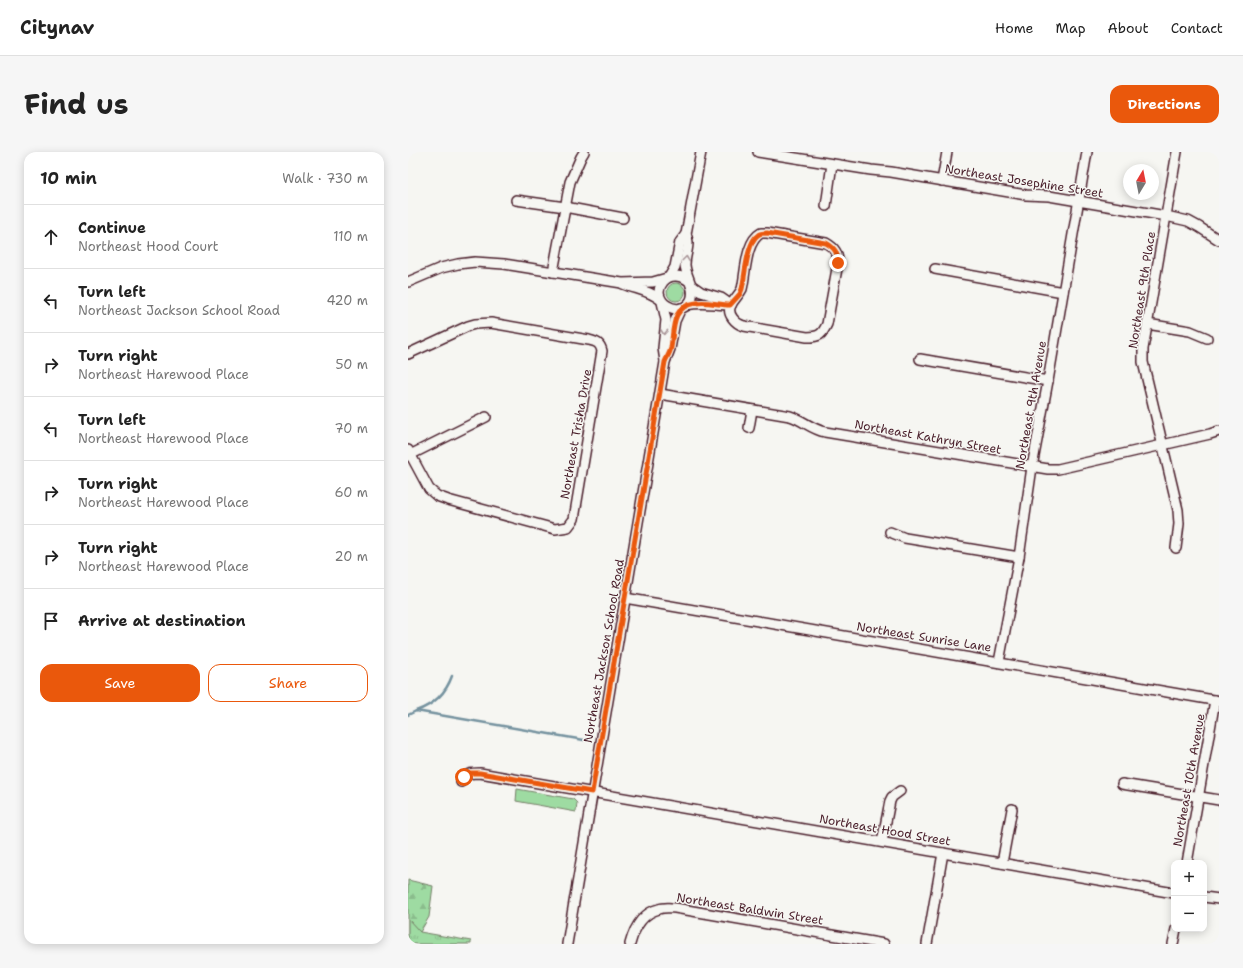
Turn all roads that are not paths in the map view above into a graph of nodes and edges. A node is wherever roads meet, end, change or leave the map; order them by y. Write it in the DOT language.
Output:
graph roads {
  1 [pos="584,152"];
  2 [pos="701,152"];
  3 [pos="758,152"];
  4 [pos="947,152"];
  5 [pos="1086,152"];
  6 [pos="1177,152"];
  7 [pos="832,164"];
  8 [pos="942,181"];
  9 [pos="516,200"];
  10 [pos="1078,202"];
  11 [pos="826,206"];
  12 [pos="564,207"];
  13 [pos="1166,216"];
  14 [pos="623,218"];
  15 [pos="686,234"];
  16 [pos="1219,240"];
  17 [pos="935,269"];
  18 [pos="553,272"];
  19 [pos="668,278"];
  20 [pos="408,282"];
  21 [pos="622,283"];
  22 [pos="690,284"];
  23 [pos="1063,292"];
  24 [pos="662,301"];
  25 [pos="730,305"];
  26 [pos="684,307"];
  27 [pos="1147,324"];
  28 [pos="1207,338"];
  29 [pos="408,354"];
  30 [pos="920,359"];
  31 [pos="665,362"];
  32 [pos="1048,381"];
  33 [pos="660,394"];
  34 [pos="752,410"];
  35 [pos="486,417"];
  36 [pos="749,428"];
  37 [pos="1219,431"];
  38 [pos="1162,445"];
  39 [pos="409,453"];
  40 [pos="1032,467"];
  41 [pos="890,532"];
  42 [pos="1176,548"];
  43 [pos="1018,558"];
  44 [pos="625,598"];
  45 [pos="999,662"];
  46 [pos="1217,700"];
  47 [pos="461,782"];
  48 [pos="1122,784"];
  49 [pos="900,791"];
  50 [pos="592,792"];
  51 [pos="1198,797"];
  52 [pos="1219,800"];
  53 [pos="1012,809"];
  54 [pos="882,842"];
  55 [pos="943,853"];
  56 [pos="1188,860"];
  57 [pos="1002,863"];
  58 [pos="1171,892"];
  59 [pos="1207,897"];
  60 [pos="1219,899"];
  61 [pos="1175,932"];
  62 [pos="569,944"];
  63 [pos="630,944"];
  64 [pos="884,944"];
  65 [pos="927,944"];
  66 [pos="1173,944"];
  1 -- 12 [label="street"];
  2 -- 15 [label="street"];
  3 -- 7 [label="street, Northeast Josephine Street"];
  4 -- 8 [label="street"];
  5 -- 10 [label="street, Northeast 9th Avenue"];
  6 -- 13 [label="street, Northeast 9th Place"];
  7 -- 8 [label="street, Northeast Josephine Street"];
  7 -- 11 [label="street"];
  8 -- 10 [label="street, Northeast Josephine Street"];
  9 -- 12 [label="street"];
  10 -- 13 [label="street, Northeast Josephine Street"];
  10 -- 23 [label="street, Northeast 9th Avenue"];
  12 -- 14 [label="street"];
  12 -- 18 [label="street"];
  13 -- 16 [label="street, Northeast Josephine Street"];
  13 -- 27 [label="street, Northeast 9th Place"];
  15 -- 19 [label="street"];
  22 -- 15 [label="street, one-way"];
  17 -- 23 [label="street"];
  18 -- 20 [label="street"];
  18 -- 21 [label="street"];
  19 -- 21 [label="street"];
  19 -- 22 [label="street"];
  19 -- 24 [label="street"];
  21 -- 24 [label="street"];
  22 -- 25 [label="street"];
  22 -- 26 [label="street"];
  23 -- 32 [label="street, Northeast 9th Avenue"];
  24 -- 26 [label="street"];
  24 -- 31 [label="street, Northeast Jackson School Road, one-way"];
  25 -- 25 [label="street"];
  25 -- 26 [label="street"];
  26 -- 31 [label="street, Northeast Jackson School Road"];
  27 -- 28 [label="street"];
  27 -- 38 [label="street, Northeast 9th Place"];
  29 -- 39 [label="street, Northeast Trisha Drive"];
  30 -- 32 [label="street"];
  31 -- 33 [label="street, Northeast Jackson School Road"];
  32 -- 40 [label="street, Northeast 9th Avenue"];
  33 -- 34 [label="street, Northeast Kathryn Street"];
  33 -- 44 [label="street, Northeast Jackson School Road"];
  34 -- 36 [label="street"];
  34 -- 40 [label="street, Northeast Kathryn Street"];
  35 -- 39 [label="street"];
  37 -- 38 [label="street, Northeast Kathryn Street"];
  38 -- 40 [label="street, Northeast Kathryn Street"];
  38 -- 42 [label="street, Northeast 9th Place"];
  40 -- 43 [label="street, Northeast 9th Avenue"];
  41 -- 43 [label="street"];
  43 -- 45 [label="street, Northeast 9th Avenue"];
  44 -- 45 [label="street, Northeast Sunrise Lane"];
  44 -- 50 [label="street, Northeast Jackson School Road"];
  45 -- 46 [label="street, Northeast Sunrise Lane"];
  46 -- 51 [label="street, Northeast 10th Avenue"];
  47 -- 50 [label="street, Northeast Hood Street"];
  48 -- 51 [label="street"];
  49 -- 54 [label="street"];
  50 -- 54 [label="street, Northeast Hood Street"];
  50 -- 62 [label="street, Northeast Jackson School Road"];
  51 -- 52 [label="street"];
  51 -- 56 [label="street, Northeast 10th Avenue"];
  53 -- 57 [label="street"];
  54 -- 55 [label="street, Northeast Hood Street"];
  55 -- 57 [label="street, Northeast Hood Street"];
  55 -- 65 [label="street"];
  57 -- 58 [label="street, Northeast Hood Street"];
  59 -- 60 [label="street"];
  61 -- 66 [label="street"];
  63 -- 64 [label="street, Northeast Baldwin Street"];
}
